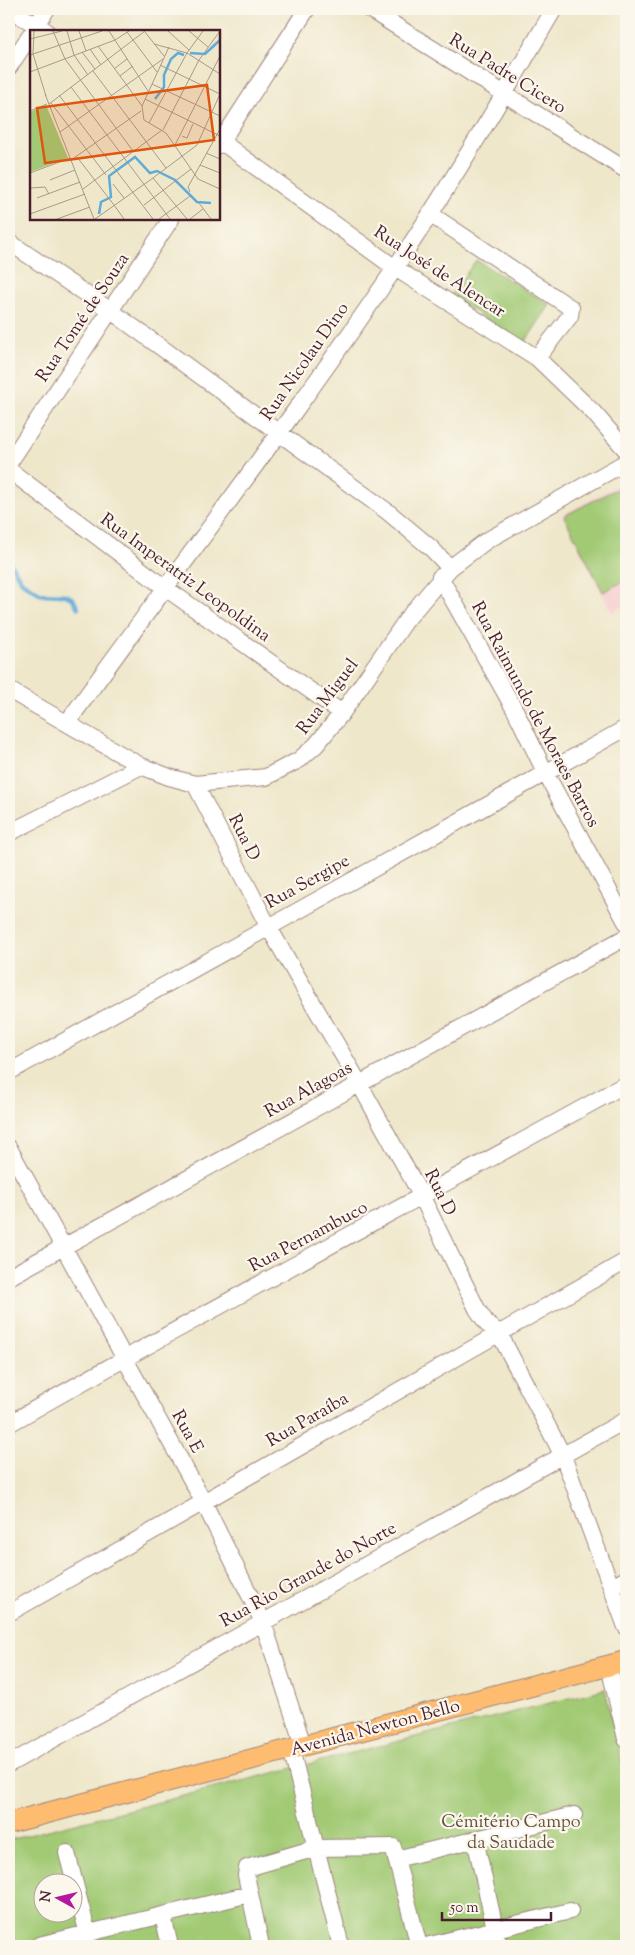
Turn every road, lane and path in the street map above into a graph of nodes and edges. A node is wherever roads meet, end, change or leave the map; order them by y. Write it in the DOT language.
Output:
graph roads {
  1 [pos="10,9"];
  2 [pos="48,9"];
  3 [pos="307,9"];
  4 [pos="369,9"];
  5 [pos="554,9"];
  6 [pos="37,30"];
  7 [pos="30,39"];
  8 [pos="9,67"];
  9 [pos="504,95"];
  10 [pos="220,140"];
  11 [pos="220,143"];
  12 [pos="626,170"];
  13 [pos="430,214"];
  14 [pos="170,220"];
  15 [pos="9,242"];
  16 [pos="395,268"];
  17 [pos="111,311"];
  18 [pos="537,358"];
  19 [pos="278,433"];
  20 [pos="626,450"];
  21 [pos="626,462"];
  22 [pos="9,463"];
  23 [pos="9,470"];
  24 [pos="445,572"];
  25 [pos="164,588"];
  26 [pos="9,690"];
  27 [pos="342,713"];
  28 [pos="67,723"];
  29 [pos="626,728"];
  30 [pos="141,766"];
  31 [pos="545,772"];
  32 [pos="195,784"];
  33 [pos="9,833"];
  34 [pos="626,922"];
  35 [pos="268,926"];
  36 [pos="626,937"];
  37 [pos="9,1072"];
  38 [pos="360,1083"];
  39 [pos="626,1084"];
  40 [pos="9,1148"];
  41 [pos="422,1197"];
  42 [pos="64,1247"];
  43 [pos="626,1261"];
  44 [pos="9,1276"];
  45 [pos="499,1333"];
  46 [pos="125,1357"];
  47 [pos="626,1420"];
  48 [pos="9,1424"];
  49 [pos="563,1456"];
  50 [pos="203,1501"];
  51 [pos="619,1583"];
  52 [pos="9,1613"];
  53 [pos="263,1622"];
  54 [pos="626,1626"];
  55 [pos="618,1664"];
  56 [pos="626,1739"];
  57 [pos="297,1747"];
  58 [pos="9,1764"];
  59 [pos="124,1793"];
  60 [pos="9,1808"];
  61 [pos="574,1815"];
  62 [pos="9,1823"];
  63 [pos="475,1839"];
  64 [pos="316,1848"];
  65 [pos="67,1853"];
  66 [pos="396,1859"];
  67 [pos="250,1894"];
  68 [pos="570,1911"];
  69 [pos="163,1916"];
  70 [pos="495,1929"];
  71 [pos="89,1940"];
  72 [pos="39,1945"];
  73 [pos="170,1946"];
  74 [pos="261,1946"];
  75 [pos="341,1946"];
  76 [pos="419,1946"];
  77 [pos="426,1946"];
  78 [pos="500,1946"];
  1 -- 6 [label="street"];
  2 -- 6 [label="street"];
  3 -- 10 [label="street"];
  4 -- 9 [label="street, Rua Padre Cicero"];
  5 -- 9 [label="street, Rua Nicolau Dino"];
  7 -- 8 [label="street"];
  9 -- 12 [label="street, Rua Padre Cicero"];
  9 -- 13 [label="street, Rua Nicolau Dino"];
  11 -- 16 [label="street, Rua José de Alencar"];
  13 -- 16 [label="street, Rua Nicolau Dino"];
  13 -- 18 [label="street"];
  14 -- 17 [label="street, Rua Tomé de Souza"];
  15 -- 17 [label="street, Rua Raimundo de Moraes Barros"];
  16 -- 18 [label="street, Rua José de Alencar"];
  16 -- 19 [label="street, Rua Nicolau Dino"];
  17 -- 19 [label="street, Rua Raimundo de Moraes Barros"];
  17 -- 22 [label="street, Rua Tomé de Souza"];
  18 -- 20 [label="street, Rua José de Alencar"];
  19 -- 24 [label="street, Rua Raimundo de Moraes Barros"];
  19 -- 25 [label="street, Rua Nicolau Dino"];
  21 -- 24 [label="street, Rua Miguel"];
  23 -- 25 [label="street, Rua Imperatriz Leopoldina"];
  24 -- 27 [label="street, Rua Miguel"];
  24 -- 31 [label="street, Rua Raimundo de Moraes Barros"];
  25 -- 27 [label="street, Rua Imperatriz Leopoldina"];
  25 -- 28 [label="street, Rua Nicolau Dino"];
  26 -- 28 [label="street, Rua Miguel"];
  27 -- 32 [label="street, Rua Miguel"];
  28 -- 30 [label="street, Rua Miguel"];
  29 -- 31 [label="street, Rua Sergipe"];
  30 -- 32 [label="street, Rua Miguel"];
  30 -- 33 [label="street"];
  31 -- 34 [label="street, Rua Raimundo de Moraes Barros"];
  31 -- 35 [label="street, Rua Sergipe"];
  32 -- 35 [label="street, Rua D"];
  35 -- 37 [label="street, Rua Sergipe"];
  35 -- 38 [label="street, Rua D"];
  36 -- 38 [label="street, Rua Alagoas"];
  38 -- 41 [label="street, Rua D"];
  38 -- 42 [label="street, Rua Alagoas"];
  39 -- 41 [label="street, Rua Pernambuco"];
  40 -- 42 [label="street, Rua E"];
  41 -- 45 [label="street, Rua D"];
  41 -- 46 [label="street, Rua Pernambuco"];
  42 -- 44 [label="street, Rua Alagoas"];
  42 -- 46 [label="street, Rua E"];
  43 -- 45 [label="street, Rua Paraíba"];
  45 -- 49 [label="street, Rua D"];
  45 -- 50 [label="street, Rua Paraíba"];
  46 -- 48 [label="street, Rua Pernambuco"];
  46 -- 50 [label="street, Rua E"];
  47 -- 49 [label="street, Rua Rio Grande do Norte"];
  49 -- 51 [label="street, Rua D"];
  49 -- 53 [label="street, Rua Rio Grande do Norte"];
  50 -- 52 [label="street, Rua Paraíba"];
  50 -- 53 [label="street, Rua E"];
  51 -- 54 [label="street, Rua D"];
  53 -- 57 [label="street, Rua E"];
  53 -- 58 [label="street, Rua Rio Grande do Norte"];
  55 -- 56 [label="street"];
  55 -- 57 [label="main road, Avenida Newton Bello"];
  57 -- 59 [label="main road, Avenida Newton Bello"];
  57 -- 64 [label="street, Rua E"];
  59 -- 60 [label="main road, Avenida Newton Bello"];
  59 -- 62 [label="main road, Avenida Newton Bello"];
  61 -- 63 [label="street"];
  63 -- 66 [label="street"];
  63 -- 70 [label="street"];
  64 -- 66 [label="street"];
  64 -- 67 [label="street"];
  64 -- 75 [label="street, Rua E"];
  65 -- 71 [label="street"];
  66 -- 76 [label="street"];
  67 -- 69 [label="street"];
  67 -- 74 [label="street"];
  68 -- 70 [label="street"];
  69 -- 71 [label="street"];
  69 -- 73 [label="street"];
  70 -- 77 [label="street"];
  70 -- 78 [label="street"];
  71 -- 72 [label="street"];
}
